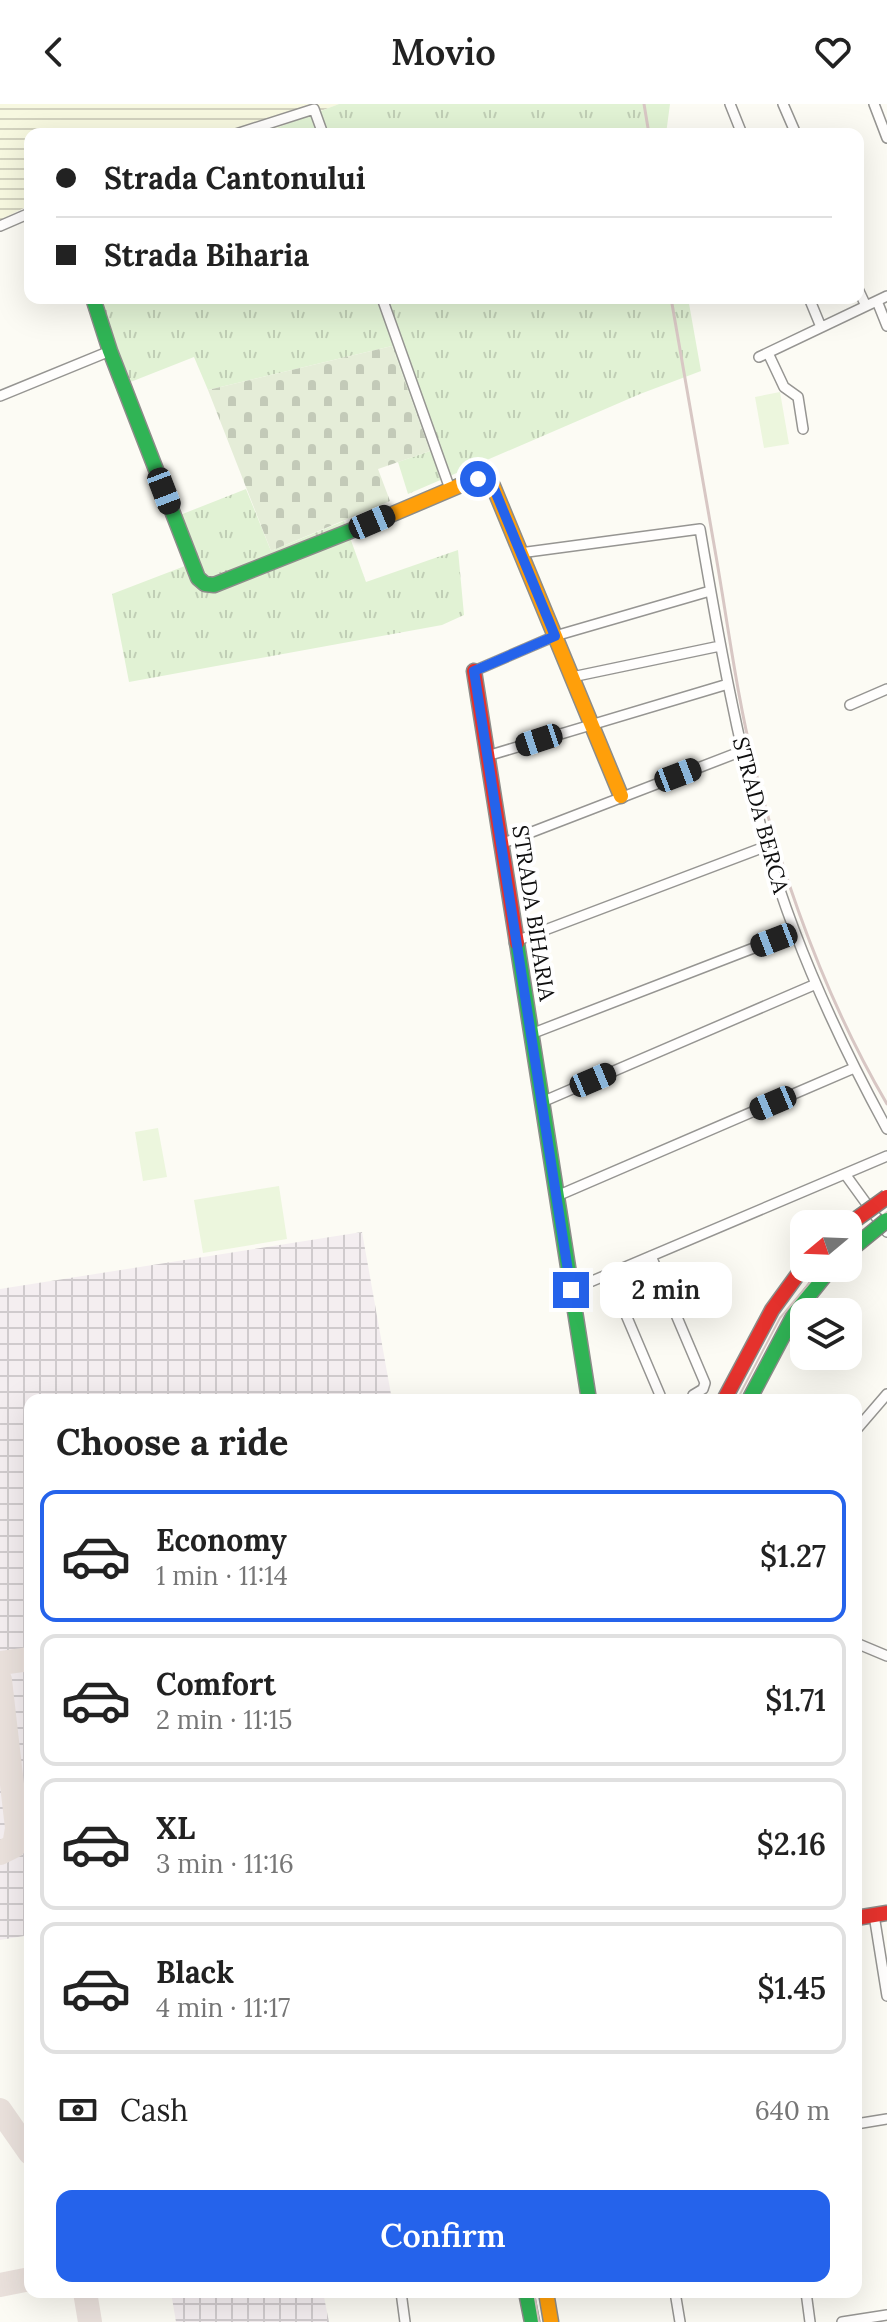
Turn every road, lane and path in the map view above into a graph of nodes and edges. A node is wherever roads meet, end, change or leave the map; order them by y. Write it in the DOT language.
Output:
graph roads {
  1 [pos="730,104"];
  2 [pos="783,104"];
  3 [pos="874,104"];
  4 [pos="255,128"];
  5 [pos="321,128"];
  6 [pos="740,128"];
  7 [pos="793,128"];
  8 [pos="887,138"];
  9 [pos="24,216"];
  10 [pos="0,226"];
  11 [pos="882,298"];
  12 [pos="864,302"];
  13 [pos="95,304"];
  14 [pos="384,304"];
  15 [pos="811,304"];
  16 [pos="866,306"];
  17 [pos="887,326"];
  18 [pos="821,327"];
  19 [pos="110,351"];
  20 [pos="0,396"];
  21 [pos="803,429"];
  22 [pos="450,489"];
  23 [pos="520,553"];
  24 [pos="710,591"];
  25 [pos="555,636"];
  26 [pos="720,646"];
  27 [pos="474,671"];
  28 [pos="572,677"];
  29 [pos="728,684"];
  30 [pos="887,689"];
  31 [pos="850,705"];
  32 [pos="591,723"];
  33 [pos="742,751"];
  34 [pos="487,756"];
  35 [pos="621,796"];
  36 [pos="501,844"];
  37 [pos="767,846"];
  38 [pos="795,932"];
  39 [pos="516,941"];
  40 [pos="816,984"];
  41 [pos="531,1034"];
  42 [pos="854,1068"];
  43 [pos="542,1102"];
  44 [pos="887,1129"];
  45 [pos="887,1156"];
  46 [pos="845,1174"];
  47 [pos="557,1196"];
  48 [pos="887,1197"];
  49 [pos="862,1215"];
  50 [pos="887,1220"];
  51 [pos="887,1232"];
  52 [pos="862,1241"];
  53 [pos="651,1256"];
  54 [pos="609,1275"];
  55 [pos="791,1282"];
  56 [pos="820,1282"];
  57 [pos="571,1290"];
  58 [pos="588,1394"];
  59 [pos="660,1394"];
  60 [pos="695,1394"];
  61 [pos="727,1394"];
  62 [pos="752,1394"];
  63 [pos="887,1395"];
  64 [pos="862,1423"];
  65 [pos="862,1646"];
  66 [pos="887,1656"];
  67 [pos="880,1914"];
  68 [pos="887,1996"];
  69 [pos="887,2119"];
  70 [pos="862,2123"];
  71 [pos="402,2298"];
  72 [pos="527,2298"];
  73 [pos="547,2298"];
  74 [pos="676,2298"];
  75 [pos="807,2298"];
  76 [pos="887,2315"];
  77 [pos="405,2322"];
  78 [pos="532,2322"];
  79 [pos="551,2322"];
  80 [pos="680,2322"];
  81 [pos="810,2322"];
  82 [pos="842,2322"];
  1 -- 6 [label="street"];
  2 -- 7 [label="street"];
  3 -- 8 [label="street"];
  4 -- 5 [label="street"];
  9 -- 10 [label="street"];
  11 -- 16 [label="street"];
  11 -- 17 [label="street"];
  12 -- 16 [label="street"];
  13 -- 19 [label="street"];
  14 -- 22 [label="street"];
  15 -- 18 [label="street"];
  16 -- 18 [label="street"];
  18 -- 21 [label="street"];
  19 -- 20 [label="street"];
  19 -- 22 [label="street"];
  22 -- 23 [label="street"];
  23 -- 24 [label="street, STRADA BERCA"];
  23 -- 25 [label="street"];
  24 -- 25 [label="street"];
  24 -- 26 [label="street, STRADA BERCA"];
  25 -- 27 [label="street"];
  25 -- 28 [label="street"];
  26 -- 28 [label="street"];
  26 -- 29 [label="street, STRADA BERCA"];
  27 -- 34 [label="street, STRADA BIHARIA"];
  28 -- 32 [label="street"];
  29 -- 32 [label="street"];
  29 -- 33 [label="street, STRADA BERCA"];
  30 -- 31 [label="street"];
  32 -- 34 [label="street"];
  32 -- 35 [label="street"];
  33 -- 35 [label="street"];
  33 -- 37 [label="street, STRADA BERCA"];
  34 -- 36 [label="street, STRADA BIHARIA"];
  35 -- 36 [label="street"];
  36 -- 39 [label="street, STRADA BIHARIA"];
  37 -- 38 [label="street, STRADA BERCA"];
  37 -- 39 [label="street"];
  38 -- 40 [label="street, STRADA BERCA"];
  38 -- 41 [label="street"];
  39 -- 41 [label="street, STRADA BIHARIA"];
  40 -- 42 [label="street, STRADA BERCA"];
  40 -- 43 [label="street"];
  41 -- 43 [label="street, STRADA BIHARIA"];
  42 -- 44 [label="street, STRADA BERCA"];
  42 -- 47 [label="street"];
  43 -- 47 [label="street, STRADA BIHARIA"];
  45 -- 46 [label="street"];
  46 -- 51 [label="street"];
  46 -- 53 [label="street"];
  47 -- 57 [label="street, STRADA BIHARIA"];
  48 -- 49 [label="street, bridge"];
  50 -- 52 [label="street, bridge"];
  53 -- 54 [label="street"];
  53 -- 60 [label="street"];
  54 -- 57 [label="street"];
  54 -- 59 [label="street"];
  55 -- 61 [label="street"];
  56 -- 62 [label="street"];
  57 -- 58 [label="street, STRADA BIHARIA"];
  63 -- 64 [label="street"];
  65 -- 66 [label="street"];
  67 -- 68 [label="street"];
  69 -- 70 [label="street"];
  71 -- 77 [label="street"];
  72 -- 78 [label="street"];
  73 -- 79 [label="street"];
  74 -- 80 [label="street"];
  75 -- 81 [label="street"];
  76 -- 82 [label="street"];
}
